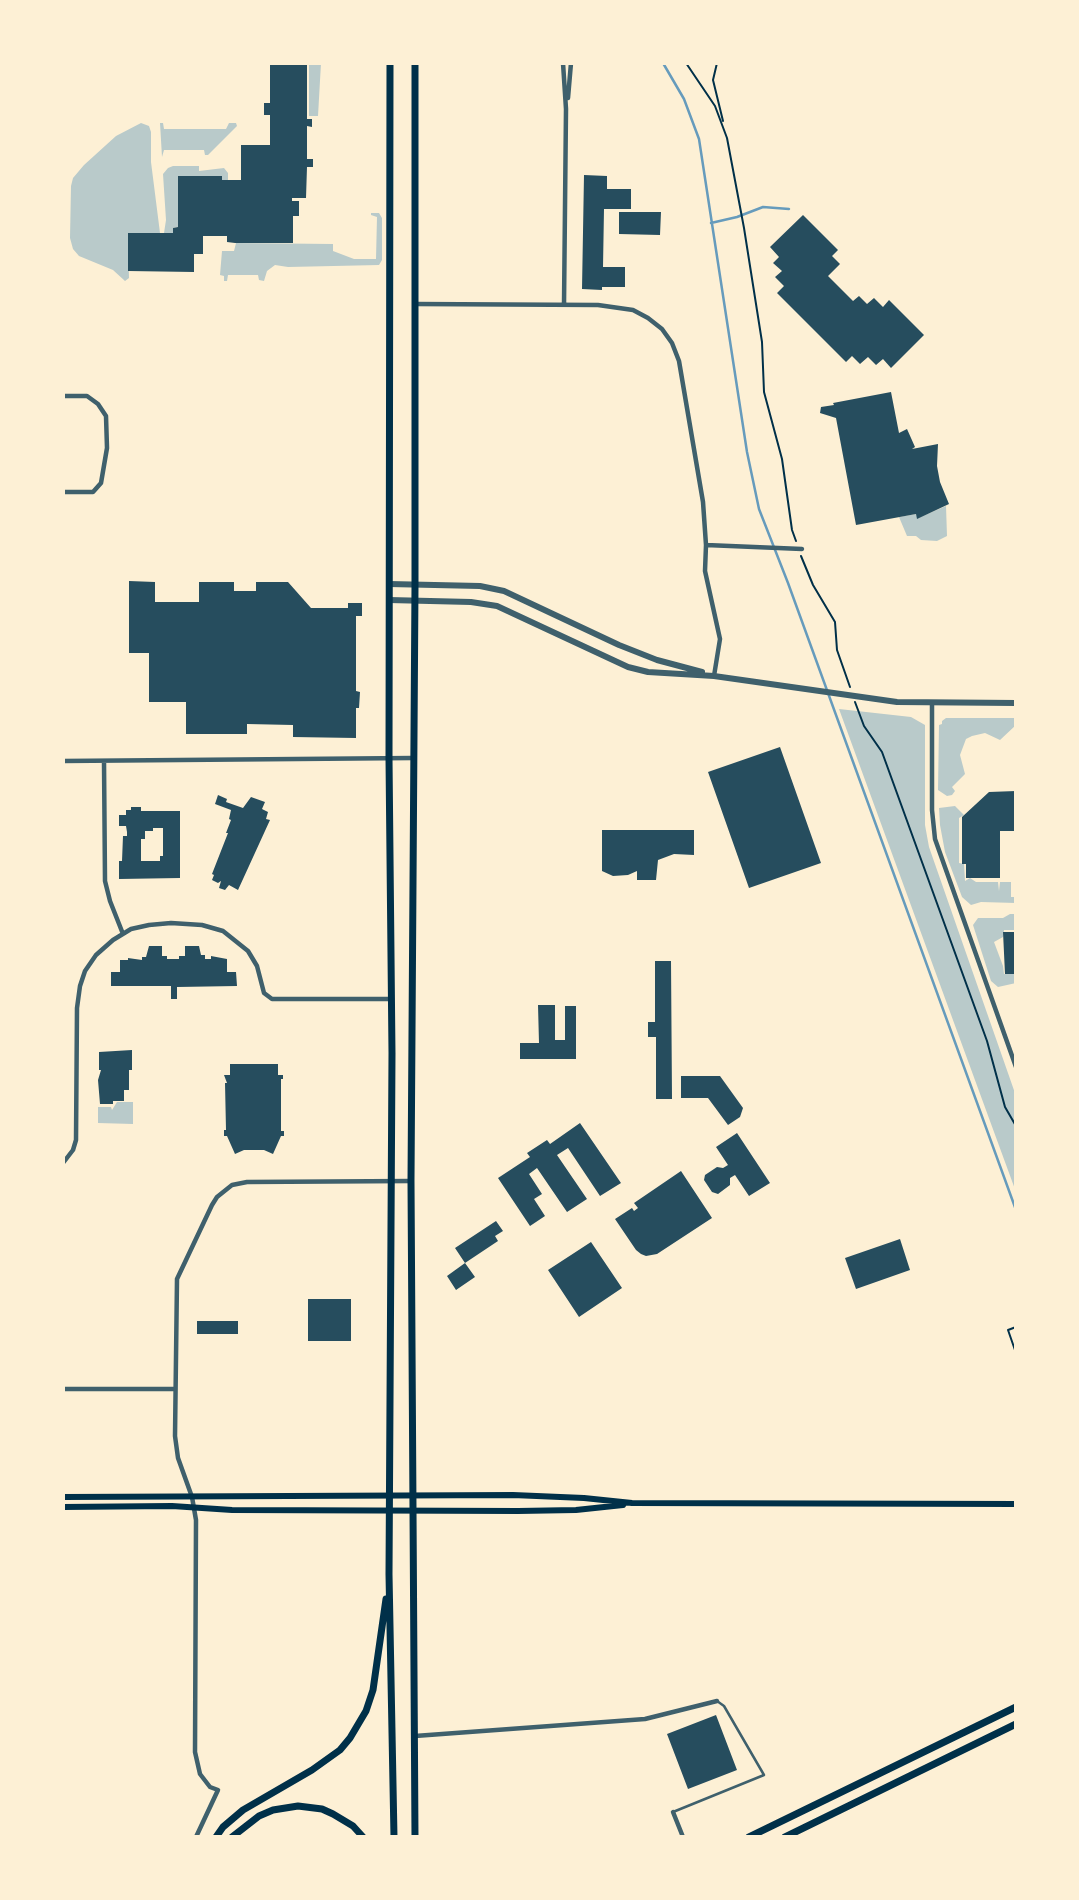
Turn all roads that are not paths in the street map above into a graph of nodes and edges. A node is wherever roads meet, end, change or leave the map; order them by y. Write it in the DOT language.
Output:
graph roads {
  1 [pos="390,63"];
  2 [pos="415,63"];
  3 [pos="563,63"];
  4 [pos="571,63"];
  5 [pos="566,109"];
  6 [pos="414,304"];
  7 [pos="564,305"];
  8 [pos="63,396"];
  9 [pos="63,492"];
  10 [pos="706,544"];
  11 [pos="801,551"];
  12 [pos="389,584"];
  13 [pos="415,586"];
  14 [pos="390,600"];
  15 [pos="415,601"];
  16 [pos="714,676"];
  17 [pos="932,703"];
  18 [pos="1016,703"];
  19 [pos="390,758"];
  20 [pos="413,758"];
  21 [pos="63,761"];
  22 [pos="104,761"];
  23 [pos="123,934"];
  24 [pos="392,999"];
  25 [pos="1016,1067"];
  26 [pos="64,1162"];
  27 [pos="391,1181"];
  28 [pos="411,1181"];
  29 [pos="63,1389"];
  30 [pos="175,1390"];
  31 [pos="390,1495"];
  32 [pos="414,1495"];
  33 [pos="63,1497"];
  34 [pos="192,1497"];
  35 [pos="632,1503"];
  36 [pos="1016,1504"];
  37 [pos="63,1507"];
  38 [pos="194,1508"];
  39 [pos="390,1510"];
  40 [pos="413,1510"];
  41 [pos="390,1574"];
  42 [pos="717,1701"];
  43 [pos="1016,1707"];
  44 [pos="1016,1724"];
  45 [pos="415,1735"];
  46 [pos="673,1812"];
  47 [pos="196,1837"];
  48 [pos="216,1837"];
  49 [pos="232,1837"];
  50 [pos="363,1837"];
  51 [pos="394,1837"];
  52 [pos="417,1837"];
  53 [pos="683,1837"];
  54 [pos="749,1837"];
  55 [pos="785,1837"];
  1 -- 12 [label="main road"];
  2 -- 6 [label="main road"];
  3 -- 5 [label="street"];
  4 -- 5 [label="street"];
  5 -- 7 [label="street"];
  6 -- 7 [label="street"];
  6 -- 13 [label="main road"];
  7 -- 10 [label="street"];
  8 -- 9 [label="street"];
  10 -- 11 [label="street"];
  10 -- 16 [label="street"];
  12 -- 13 [label="street"];
  12 -- 14 [label="main road"];
  13 -- 15 [label="main road"];
  13 -- 16 [label="street"];
  14 -- 15 [label="street"];
  14 -- 19 [label="main road"];
  15 -- 16 [label="street"];
  15 -- 20 [label="main road"];
  16 -- 17 [label="street"];
  17 -- 18 [label="street"];
  17 -- 25 [label="street"];
  19 -- 20 [label="street"];
  19 -- 22 [label="street"];
  19 -- 24 [label="main road"];
  20 -- 28 [label="main road"];
  21 -- 22 [label="street"];
  22 -- 23 [label="street"];
  23 -- 24 [label="street"];
  23 -- 26 [label="street"];
  24 -- 27 [label="main road"];
  27 -- 28 [label="street"];
  27 -- 30 [label="street"];
  27 -- 31 [label="main road"];
  28 -- 32 [label="main road"];
  29 -- 30 [label="street"];
  30 -- 34 [label="street"];
  31 -- 32 [label="main road"];
  31 -- 34 [label="main road"];
  31 -- 39 [label="main road"];
  32 -- 35 [label="main road"];
  32 -- 40 [label="main road"];
  33 -- 34 [label="main road"];
  34 -- 38 [label="street"];
  35 -- 36 [label="main road"];
  35 -- 40 [label="main road"];
  37 -- 38 [label="main road"];
  38 -- 39 [label="main road"];
  38 -- 47 [label="street"];
  39 -- 40 [label="main road"];
  39 -- 41 [label="main road"];
  40 -- 45 [label="main road"];
  41 -- 48 [label="main road"];
  41 -- 51 [label="main road"];
  42 -- 45 [label="street"];
  42 -- 46 [label="lane"];
  43 -- 54 [label="main road"];
  44 -- 55 [label="main road"];
  45 -- 52 [label="main road"];
  46 -- 53 [label="street"];
  49 -- 50 [label="main road"];
}
